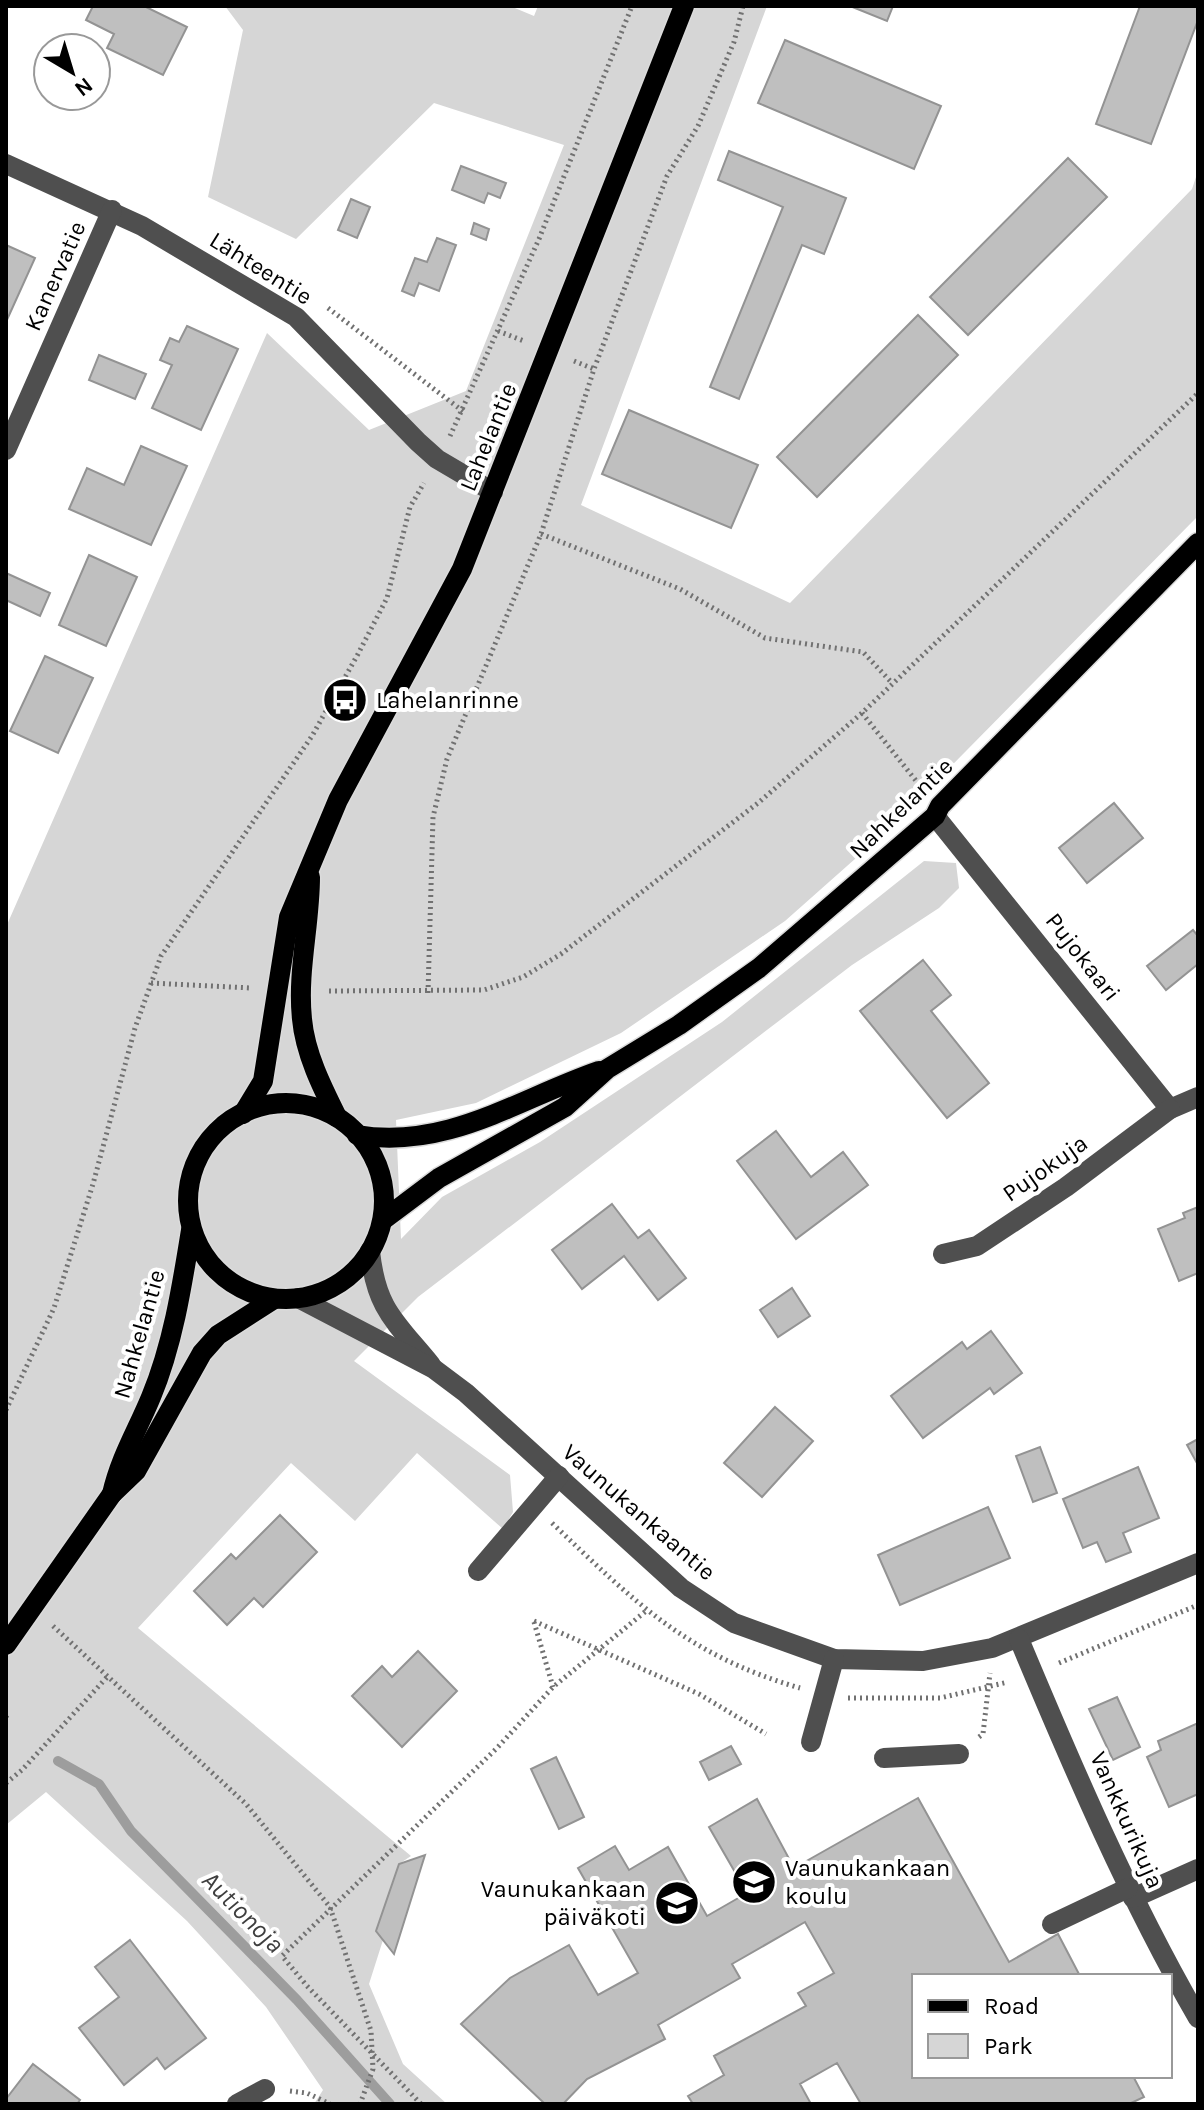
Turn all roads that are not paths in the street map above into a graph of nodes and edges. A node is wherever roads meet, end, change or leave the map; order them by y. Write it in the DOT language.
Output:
graph roads {
  1 [pos="684,6"];
  2 [pos="6,164"];
  3 [pos="112,210"];
  4 [pos="6,450"];
  5 [pos="493,492"];
  6 [pos="1198,543"];
  7 [pos="932,807"];
  8 [pos="309,873"];
  9 [pos="607,1069"];
  10 [pos="1198,1097"];
  11 [pos="1170,1109"];
  12 [pos="243,1114"];
  13 [pos="337,1117"];
  14 [pos="357,1135"];
  15 [pos="383,1220"];
  16 [pos="191,1230"];
  17 [pos="370,1251"];
  18 [pos="943,1254"];
  19 [pos="298,1298"];
  20 [pos="274,1299"];
  21 [pos="434,1369"];
  22 [pos="559,1476"];
  23 [pos="112,1494"];
  24 [pos="1198,1563"];
  25 [pos="478,1571"];
  26 [pos="1019,1639"];
  27 [pos="6,1645"];
  28 [pos="834,1659"];
  29 [pos="811,1742"];
  30 [pos="959,1754"];
  31 [pos="884,1758"];
  32 [pos="1198,1869"];
  33 [pos="1131,1893"];
  34 [pos="1052,1924"];
  35 [pos="1198,2018"];
  36 [pos="265,2089"];
  37 [pos="237,2104"];
  1 -- 5 [label="main road, Lahelantie"];
  2 -- 3 [label="street, Lähteentie"];
  3 -- 4 [label="street, Kanervatie"];
  3 -- 5 [label="street, Lähteentie"];
  5 -- 8 [label="main road, Lahelantie"];
  6 -- 7 [label="main road, Nahkelantie"];
  7 -- 9 [label="main road, Nahkelantie"];
  7 -- 11 [label="street, Pujokaari"];
  8 -- 12 [label="main road, Lahelantie"];
  8 -- 13 [label="main road, Lahelantie"];
  9 -- 14 [label="main road, Nahkelantie"];
  9 -- 15 [label="main road, Nahkelantie"];
  10 -- 11 [label="street"];
  11 -- 18 [label="street, Pujokuja"];
  12 -- 13 [label="main road"];
  12 -- 16 [label="main road"];
  13 -- 14 [label="main road"];
  14 -- 15 [label="main road"];
  15 -- 17 [label="main road"];
  16 -- 20 [label="main road"];
  16 -- 23 [label="main road, Nahkelantie"];
  17 -- 19 [label="main road"];
  17 -- 21 [label="street, Vaunukankaantie"];
  19 -- 20 [label="main road"];
  19 -- 21 [label="street, Vaunukankaantie"];
  20 -- 23 [label="main road, Nahkelantie"];
  21 -- 22 [label="street, Vaunukankaantie"];
  22 -- 25 [label="street"];
  22 -- 28 [label="street, Vaunukankaantie"];
  23 -- 27 [label="main road, Nahkelantie"];
  24 -- 26 [label="street, Vaunukankaantie"];
  26 -- 28 [label="street, Vaunukankaantie"];
  26 -- 33 [label="street, Vankkurikuja"];
  28 -- 29 [label="street"];
  30 -- 31 [label="street"];
  32 -- 33 [label="street"];
  33 -- 34 [label="street"];
  33 -- 35 [label="street, Vankkurikuja"];
  36 -- 37 [label="street"];
}
